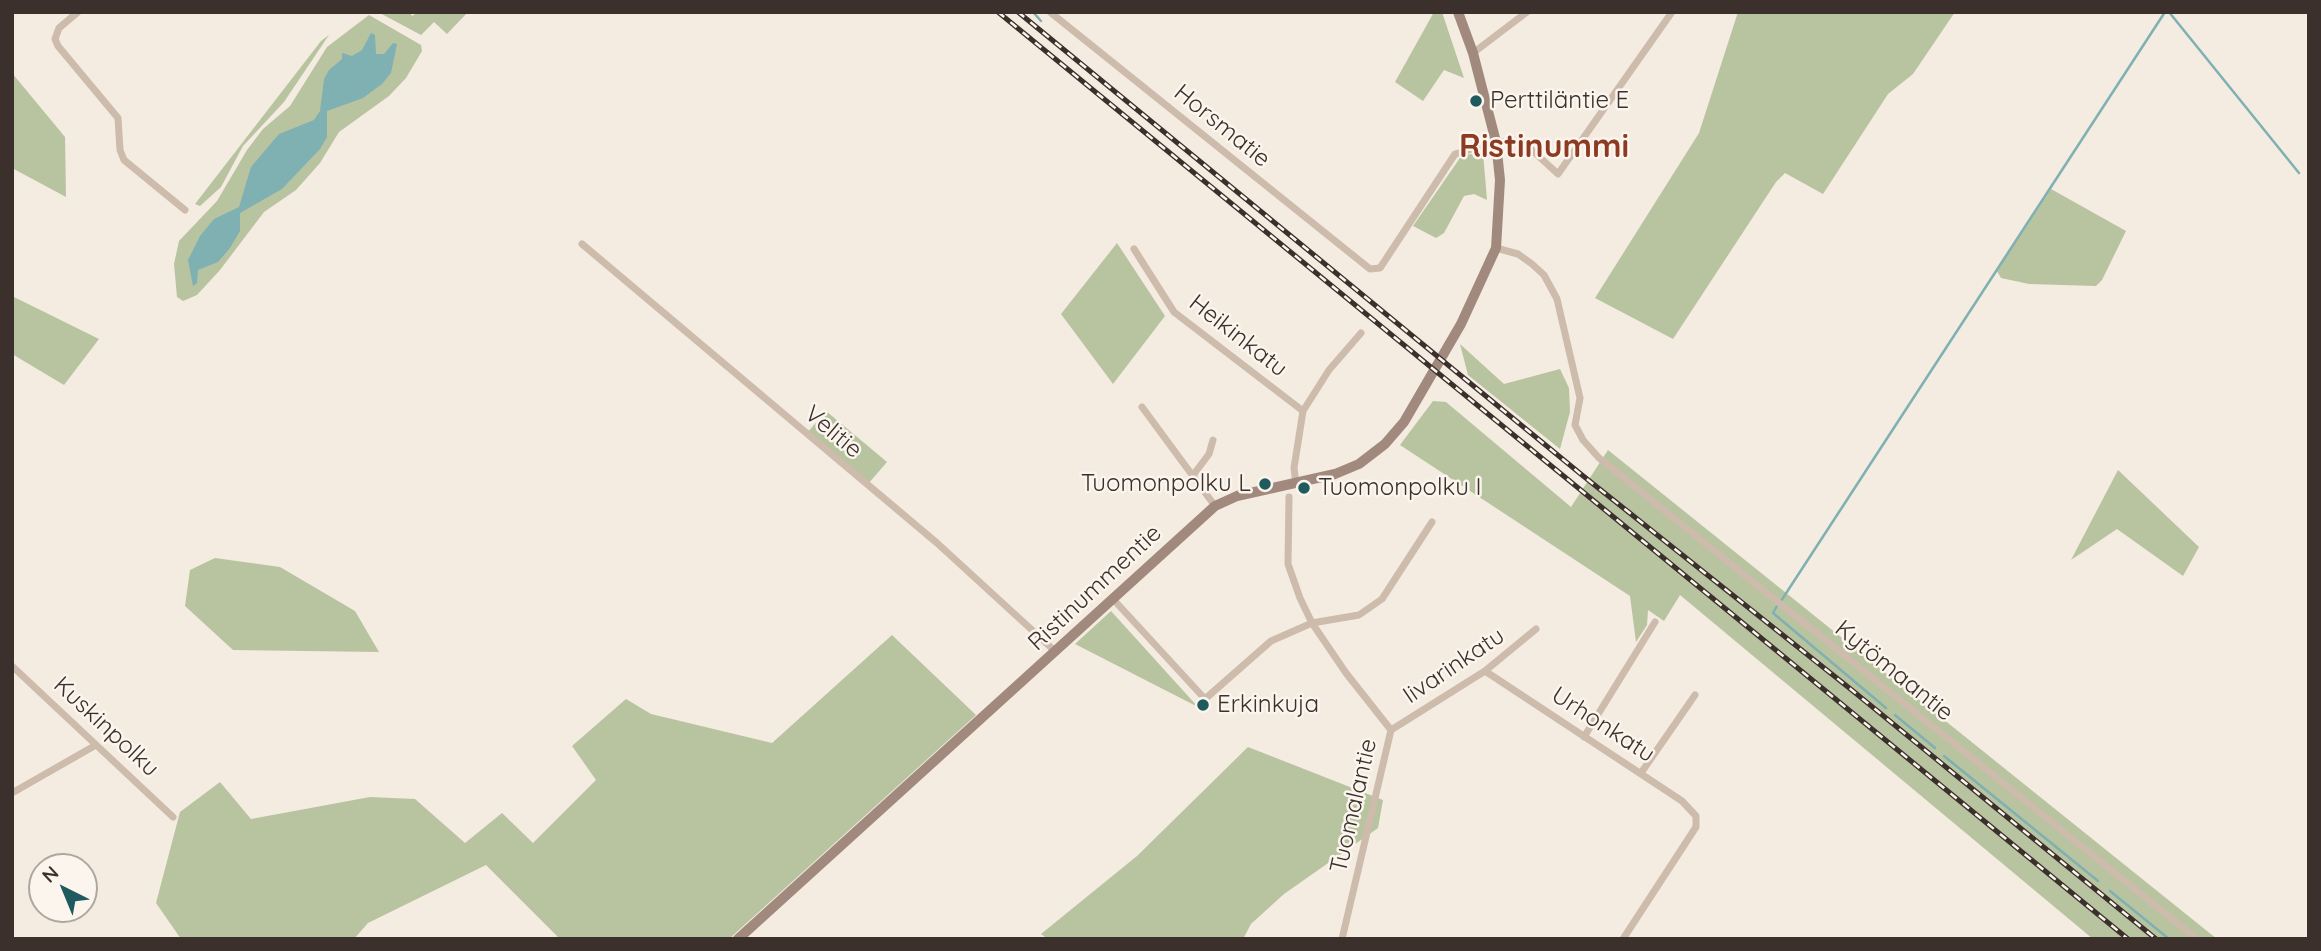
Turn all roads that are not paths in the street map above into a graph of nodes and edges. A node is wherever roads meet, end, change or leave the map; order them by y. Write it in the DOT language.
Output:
graph roads {
  1 [pos="78,12"];
  2 [pos="1050,12"];
  3 [pos="1458,12"];
  4 [pos="1527,12"];
  5 [pos="1672,12"];
  6 [pos="1473,53"];
  7 [pos="1496,142"];
  8 [pos="185,209"];
  9 [pos="582,244"];
  10 [pos="1496,248"];
  11 [pos="1134,249"];
  12 [pos="1361,333"];
  13 [pos="1142,407"];
  14 [pos="1303,411"];
  15 [pos="1213,440"];
  16 [pos="1194,474"];
  17 [pos="1296,484"];
  18 [pos="1289,497"];
  19 [pos="1215,506"];
  20 [pos="1432,522"];
  21 [pos="1113,599"];
  22 [pos="1655,621"];
  23 [pos="1312,623"];
  24 [pos="1536,629"];
  25 [pos="1056,652"];
  26 [pos="12,666"];
  27 [pos="1485,671"];
  28 [pos="1695,695"];
  29 [pos="1391,730"];
  30 [pos="1584,737"];
  31 [pos="96,745"];
  32 [pos="1642,774"];
  33 [pos="12,793"];
  34 [pos="173,817"];
  35 [pos="738,939"];
  36 [pos="1342,939"];
  37 [pos="1623,939"];
  38 [pos="2197,939"];
  1 -- 8 [label="street"];
  2 -- 7 [label="street, Horsmatie"];
  3 -- 6 [label="street, Ristinummentie"];
  4 -- 6 [label="street"];
  5 -- 7 [label="street"];
  6 -- 7 [label="street, Ristinummentie"];
  7 -- 10 [label="street, Ristinummentie"];
  9 -- 25 [label="street, Velitie"];
  10 -- 17 [label="street, Ristinummentie"];
  10 -- 38 [label="street, Kytömaantie"];
  11 -- 14 [label="street, Heikinkatu"];
  12 -- 14 [label="street"];
  13 -- 16 [label="street"];
  14 -- 17 [label="street"];
  15 -- 16 [label="street"];
  16 -- 19 [label="street"];
  17 -- 19 [label="street, Ristinummentie"];
  18 -- 23 [label="street, Tuomalantie"];
  19 -- 21 [label="street, Ristinummentie"];
  20 -- 23 [label="street"];
  21 -- 23 [label="street"];
  21 -- 25 [label="street, Ristinummentie"];
  22 -- 30 [label="street"];
  23 -- 29 [label="street, Tuomalantie"];
  24 -- 27 [label="street, Iivarinkatu"];
  25 -- 35 [label="street, Ristinummentie"];
  26 -- 31 [label="street, Kuskinpolku"];
  27 -- 29 [label="street, Iivarinkatu"];
  27 -- 30 [label="street, Urhonkatu"];
  28 -- 32 [label="street"];
  29 -- 36 [label="street, Tuomalantie"];
  30 -- 32 [label="street, Urhonkatu"];
  31 -- 33 [label="street"];
  31 -- 34 [label="street, Kuskinpolku"];
  32 -- 37 [label="street, Urhonkatu"];
}
